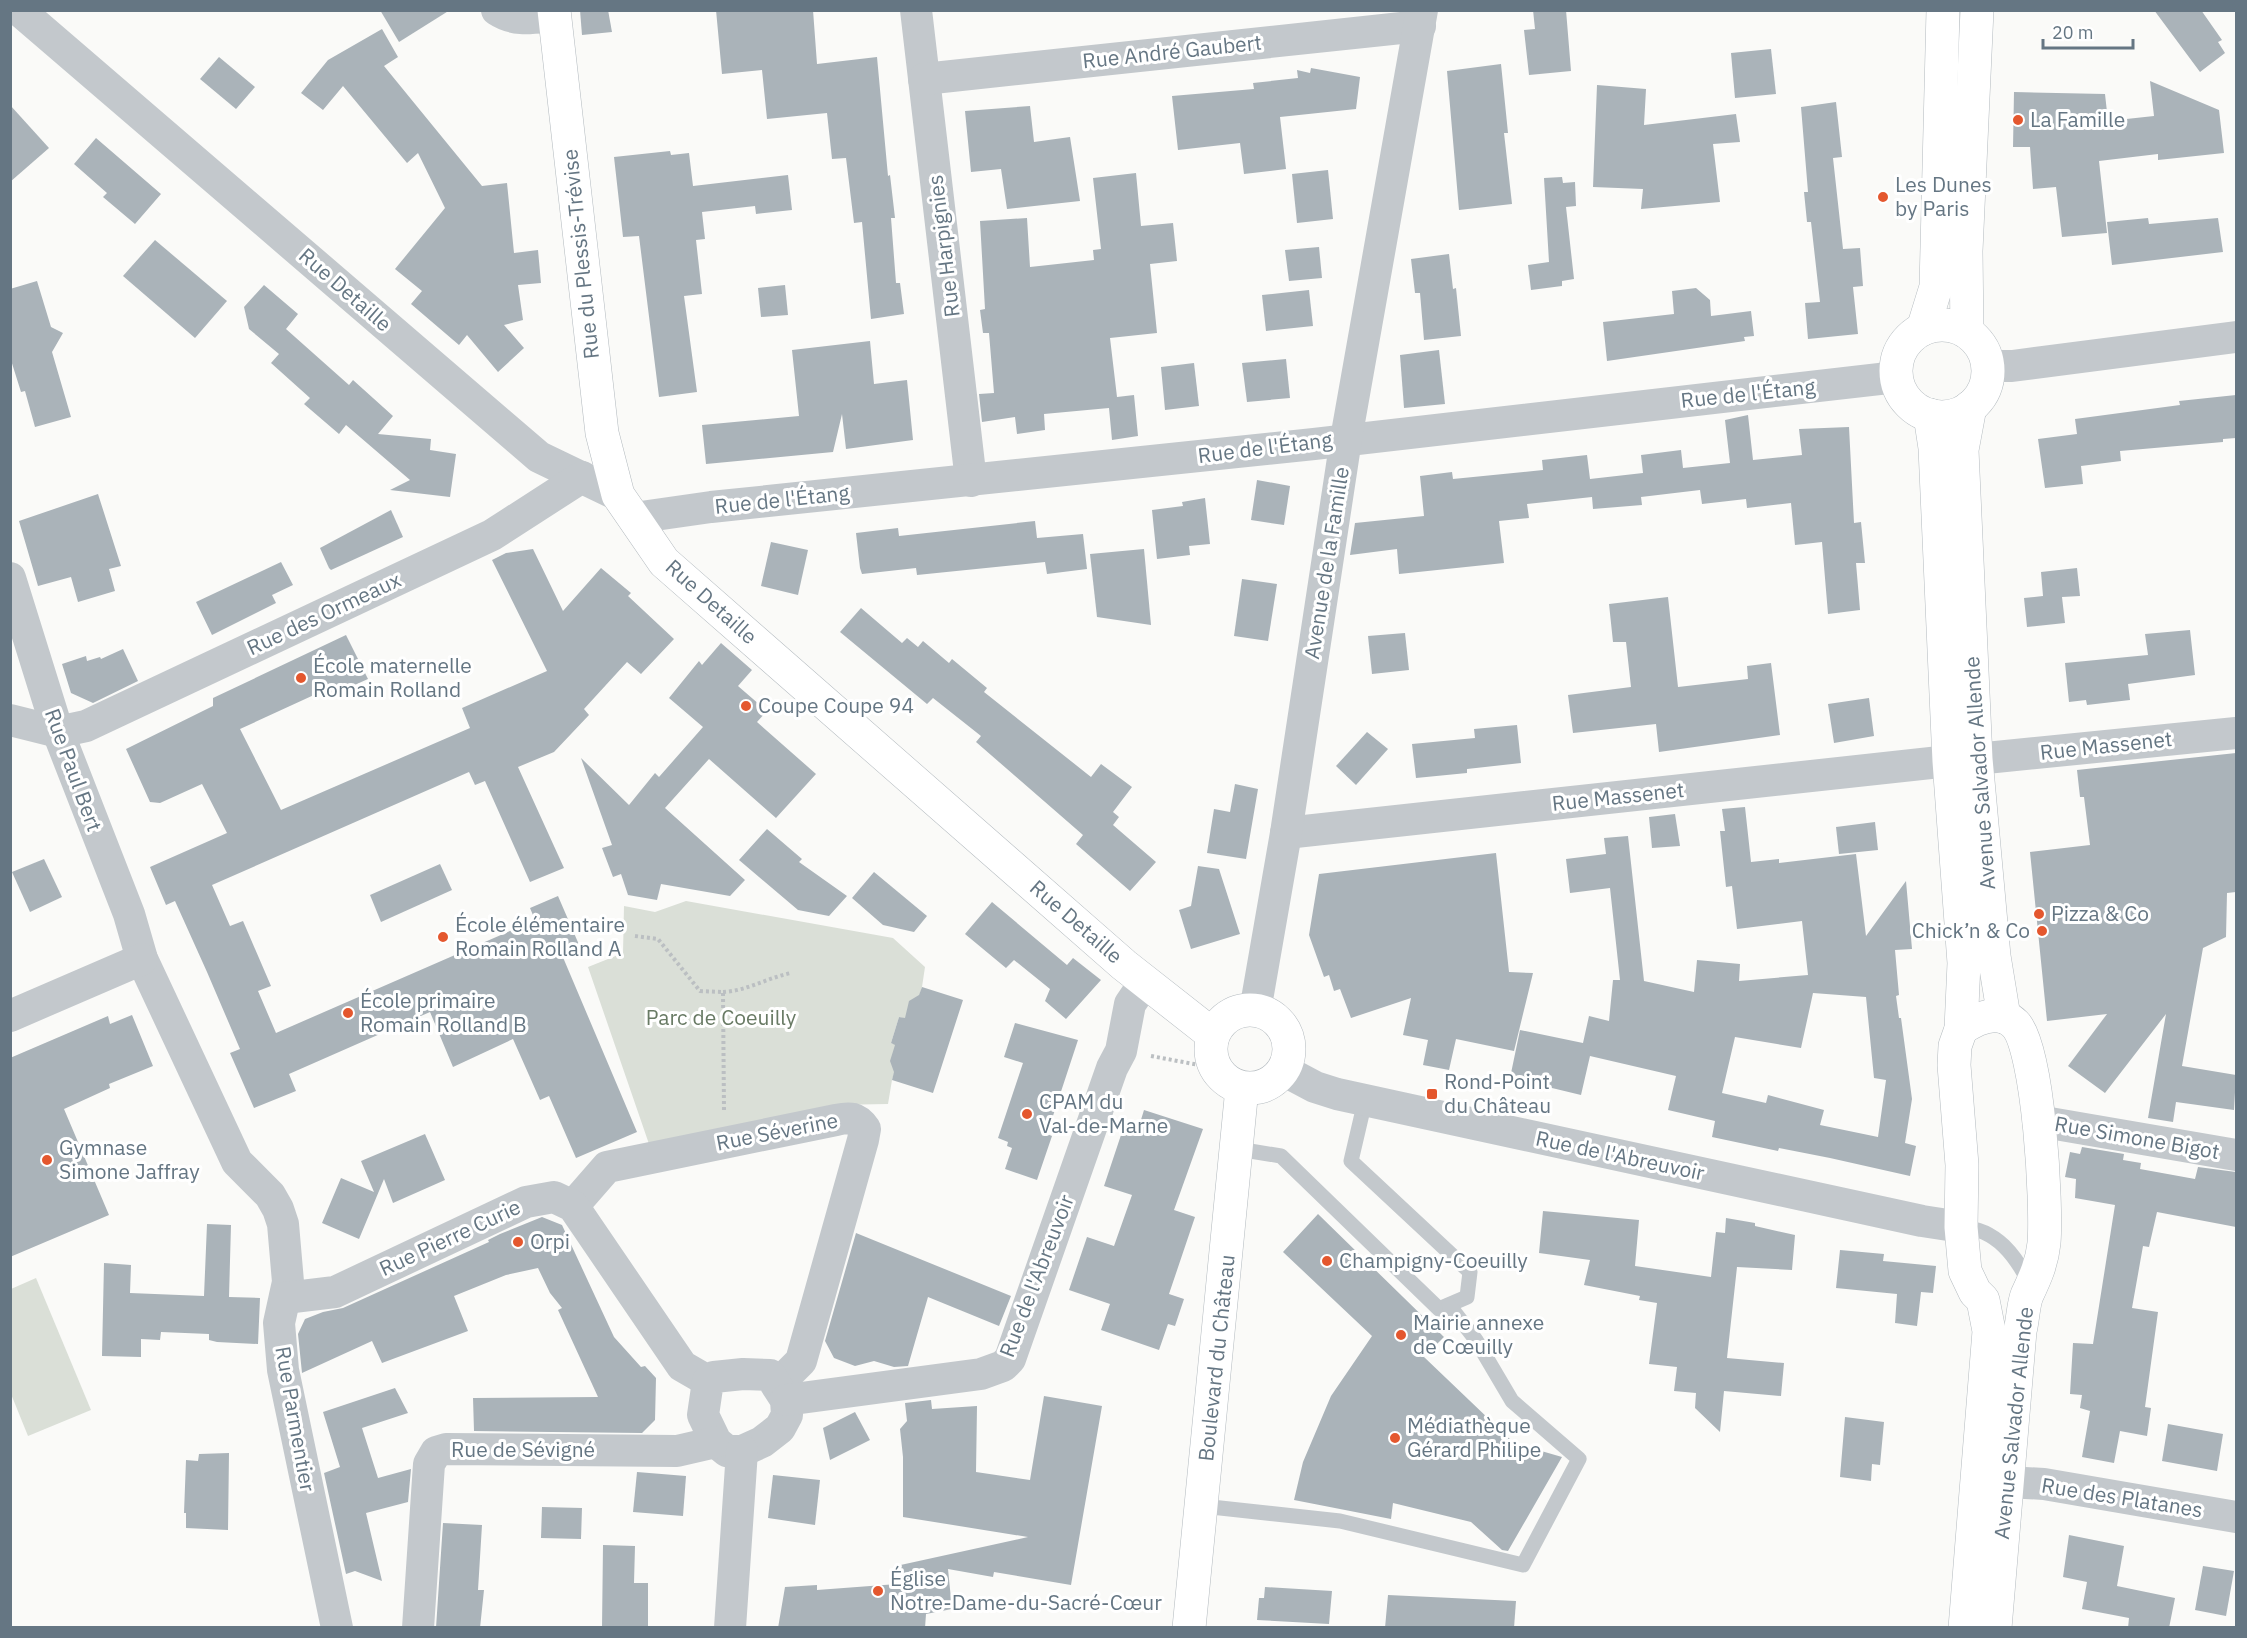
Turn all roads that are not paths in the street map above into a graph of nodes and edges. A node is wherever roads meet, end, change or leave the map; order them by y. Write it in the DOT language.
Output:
graph roads {
  1 [pos="19,10"];
  2 [pos="497,10"];
  3 [pos="916,10"];
  4 [pos="1943,10"];
  5 [pos="1977,10"];
  6 [pos="554,13"];
  7 [pos="1421,18"];
  8 [pos="924,79"];
  9 [pos="1923,329"];
  10 [pos="1967,332"];
  11 [pos="2236,337"];
  12 [pos="1988,366"];
  13 [pos="1897,377"];
  14 [pos="1970,407"];
  15 [pos="1930,415"];
  16 [pos="1346,439"];
  17 [pos="582,477"];
  18 [pos="971,481"];
  19 [pos="626,507"];
  20 [pos="10,578"];
  21 [pos="10,720"];
  22 [pos="58,732"];
  23 [pos="2236,733"];
  24 [pos="1962,760"];
  25 [pos="1286,833"];
  26 [pos="142,959"];
  27 [pos="1145,982"];
  28 [pos="1255,1011"];
  29 [pos="10,1016"];
  30 [pos="2004,1017"];
  31 [pos="1961,1029"];
  32 [pos="1214,1051"];
  33 [pos="1283,1070"];
  34 [pos="1242,1088"];
  35 [pos="1365,1101"];
  36 [pos="2038,1121"];
  37 [pos="1238,1149"];
  38 [pos="2236,1155"];
  39 [pos="573,1206"];
  40 [pos="1961,1227"];
  41 [pos="2030,1292"];
  42 [pos="285,1298"];
  43 [pos="1983,1299"];
  44 [pos="1449,1305"];
  45 [pos="708,1381"];
  46 [pos="782,1393"];
  47 [pos="729,1446"];
  48 [pos="2007,1482"];
  49 [pos="1202,1506"];
  50 [pos="2236,1517"];
  51 [pos="337,1628"];
  52 [pos="418,1628"];
  53 [pos="730,1628"];
  54 [pos="1189,1628"];
  55 [pos="1965,1628"];
  56 [pos="1995,1628"];
  1 -- 17 [label="street, Rue Detaille"];
  2 -- 6 [label="street"];
  3 -- 8 [label="street, Rue Harpignies"];
  4 -- 9 [label="main road"];
  5 -- 10 [label="main road"];
  6 -- 19 [label="main road, Rue du Plessis-Trévise"];
  7 -- 8 [label="street, Rue André Gaubert"];
  7 -- 16 [label="street, Avenue de la Famille"];
  8 -- 18 [label="street, Rue Harpignies"];
  9 -- 10 [label="main road"];
  9 -- 13 [label="main road"];
  10 -- 12 [label="main road"];
  11 -- 12 [label="street"];
  12 -- 14 [label="main road, Avenue Salvador Allende"];
  13 -- 15 [label="main road"];
  13 -- 16 [label="street, Rue de l'Étang"];
  14 -- 15 [label="main road"];
  14 -- 24 [label="main road, Avenue Salvador Allende"];
  15 -- 24 [label="main road, Avenue Salvador Allende"];
  16 -- 18 [label="street, Rue de l'Étang"];
  16 -- 25 [label="street, Avenue de la Famille"];
  17 -- 19 [label="street, Rue Detaille"];
  17 -- 22 [label="street, Rue des Ormeaux"];
  18 -- 19 [label="street, Rue de l'Étang"];
  19 -- 27 [label="main road, Rue Detaille"];
  20 -- 22 [label="street, Rue Paul Bert"];
  21 -- 22 [label="street"];
  22 -- 26 [label="street, Rue Paul Bert"];
  23 -- 24 [label="street, Rue Massenet"];
  24 -- 25 [label="street, Rue Massenet"];
  24 -- 30 [label="main road, Avenue Salvador Allende"];
  24 -- 31 [label="main road, Avenue Salvador Allende"];
  25 -- 28 [label="street, Avenue de la Famille"];
  26 -- 29 [label="street"];
  26 -- 42 [label="street, Rue Parmentier"];
  27 -- 32 [label="main road, Rue Detaille"];
  27 -- 46 [label="street, Rue de l'Abreuvoir"];
  28 -- 32 [label="main road"];
  28 -- 33 [label="main road"];
  30 -- 31 [label="main road"];
  30 -- 36 [label="main road, Avenue Salvador Allende"];
  31 -- 40 [label="main road, Avenue Salvador Allende"];
  32 -- 34 [label="main road"];
  33 -- 34 [label="main road"];
  33 -- 35 [label="street, Rue de l'Abreuvoir"];
  34 -- 37 [label="main road, Boulevard du Château"];
  35 -- 40 [label="street, Rue de l'Abreuvoir"];
  35 -- 44 [label="lane"];
  36 -- 38 [label="street, Rue Simone Bigot"];
  36 -- 41 [label="main road, Avenue Salvador Allende"];
  37 -- 44 [label="lane"];
  37 -- 49 [label="main road, Boulevard du Château"];
  39 -- 42 [label="street, Rue Pierre Curie"];
  39 -- 45 [label="street"];
  39 -- 46 [label="street, Rue Séverine"];
  40 -- 41 [label="lane"];
  40 -- 43 [label="main road, Avenue Salvador Allende"];
  41 -- 43 [label="main road"];
  41 -- 48 [label="main road, Avenue Salvador Allende"];
  42 -- 51 [label="street, Rue Parmentier"];
  43 -- 55 [label="main road, Avenue Salvador Allende"];
  44 -- 49 [label="lane"];
  45 -- 46 [label="street"];
  45 -- 47 [label="street"];
  46 -- 47 [label="street"];
  47 -- 52 [label="street, Rue de Sévigné"];
  47 -- 53 [label="street"];
  48 -- 50 [label="street, Rue des Platanes"];
  48 -- 56 [label="main road, Avenue Salvador Allende"];
  49 -- 54 [label="main road, Boulevard du Château"];
}
